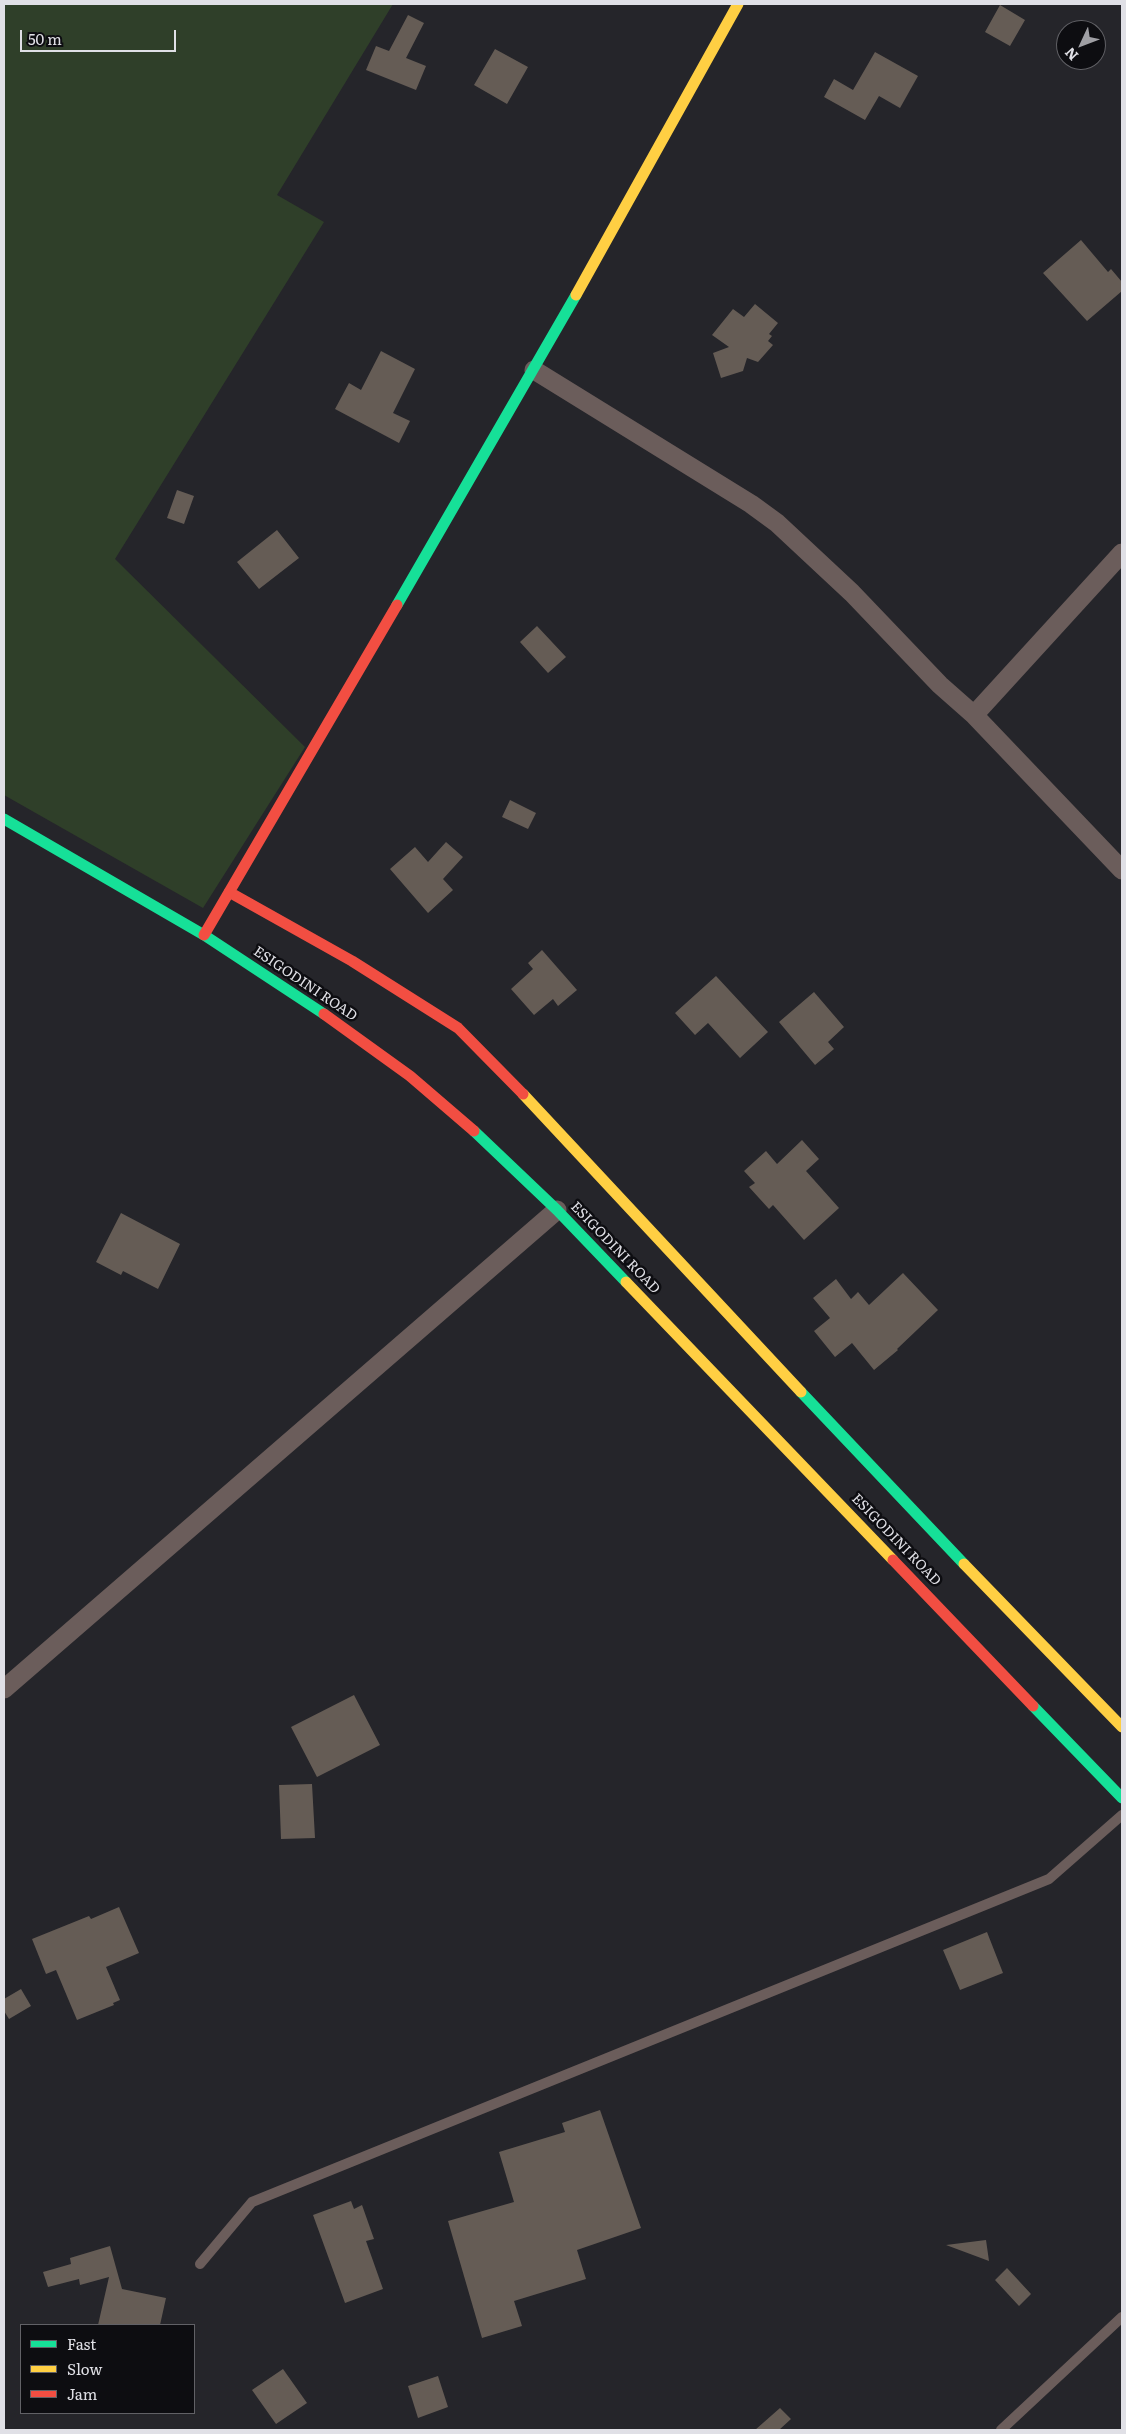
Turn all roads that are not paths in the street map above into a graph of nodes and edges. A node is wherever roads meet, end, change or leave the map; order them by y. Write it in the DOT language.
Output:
graph roads {
  1 [pos="738,4"];
  2 [pos="534,370"];
  3 [pos="1122,553"];
  4 [pos="974,715"];
  5 [pos="4,819"];
  6 [pos="1122,870"];
  7 [pos="230,892"];
  8 [pos="204,935"];
  9 [pos="557,1210"];
  10 [pos="4,1689"];
  11 [pos="1122,1727"];
  12 [pos="1122,1798"];
  13 [pos="1122,1815"];
  14 [pos="200,2264"];
  15 [pos="1122,2317"];
  16 [pos="1001,2430"];
  1 -- 2 [label="street"];
  2 -- 4 [label="street"];
  2 -- 7 [label="street"];
  3 -- 4 [label="street"];
  4 -- 6 [label="street"];
  5 -- 8 [label="street, ESIGODINI ROAD"];
  7 -- 8 [label="street"];
  7 -- 11 [label="street"];
  8 -- 9 [label="street, ESIGODINI ROAD"];
  9 -- 10 [label="street"];
  9 -- 12 [label="street, ESIGODINI ROAD"];
  13 -- 14 [label="lane"];
  15 -- 16 [label="lane"];
}
